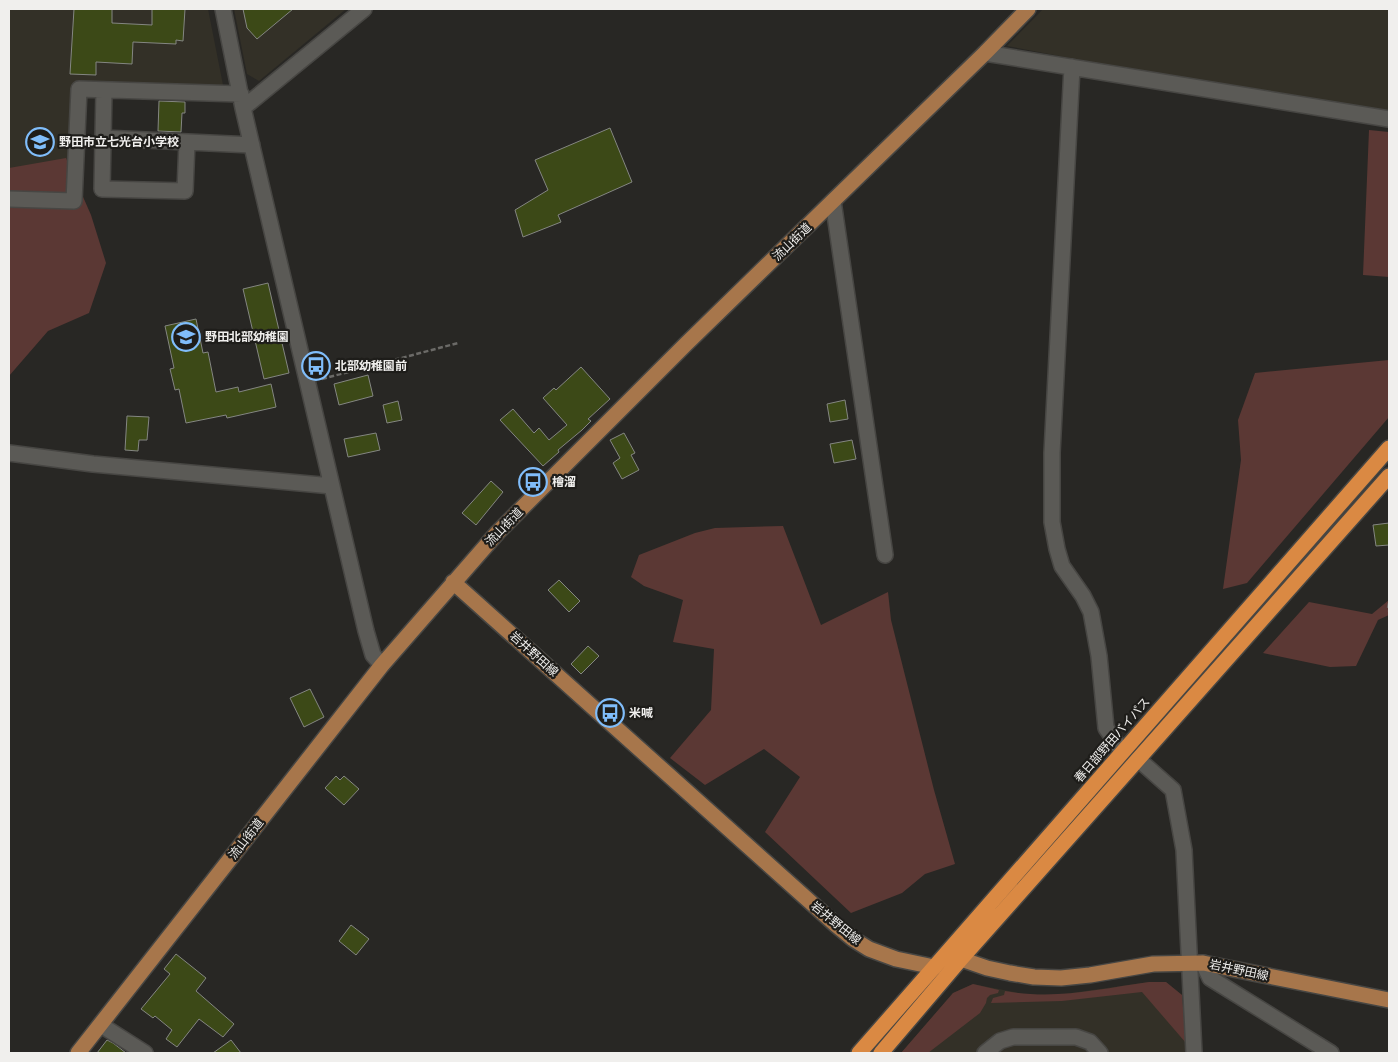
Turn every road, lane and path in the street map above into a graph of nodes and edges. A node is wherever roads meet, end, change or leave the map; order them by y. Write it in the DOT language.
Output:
graph roads {
  1 [pos="223,9"];
  2 [pos="364,9"];
  3 [pos="1028,9"];
  4 [pos="985,53"];
  5 [pos="1072,67"];
  6 [pos="104,90"];
  7 [pos="242,101"];
  8 [pos="1389,119"];
  9 [pos="103,138"];
  10 [pos="187,142"];
  11 [pos="252,145"];
  12 [pos="9,199"];
  13 [pos="834,201"];
  14 [pos="458,343"];
  15 [pos="308,383"];
  16 [pos="1389,448"];
  17 [pos="9,453"];
  18 [pos="1389,476"];
  19 [pos="332,486"];
  20 [pos="885,555"];
  21 [pos="453,582"];
  22 [pos="1389,603"];
  23 [pos="1389,611"];
  24 [pos="382,665"];
  25 [pos="1122,751"];
  26 [pos="1138,760"];
  27 [pos="961,960"];
  28 [pos="1196,963"];
  29 [pos="934,967"];
  30 [pos="1389,1000"];
  31 [pos="101,1025"];
  32 [pos="78,1053"];
  33 [pos="145,1053"];
  34 [pos="859,1053"];
  35 [pos="881,1053"];
  36 [pos="986,1053"];
  37 [pos="1100,1053"];
  38 [pos="1194,1053"];
  39 [pos="1331,1053"];
  1 -- 7 [label="street"];
  2 -- 7 [label="street"];
  3 -- 4 [label="main road, 流山街道"];
  4 -- 5 [label="street"];
  4 -- 13 [label="main road, 流山街道"];
  5 -- 8 [label="street"];
  5 -- 25 [label="street"];
  6 -- 7 [label="street"];
  6 -- 9 [label="street"];
  6 -- 12 [label="street"];
  7 -- 11 [label="street"];
  9 -- 10 [label="street"];
  9 -- 10 [label="street"];
  10 -- 11 [label="street"];
  11 -- 15 [label="street"];
  13 -- 20 [label="street"];
  13 -- 21 [label="main road, 流山街道"];
  14 -- 15 [label="path"];
  15 -- 19 [label="street"];
  16 -- 25 [label="highway, 春日部野田バイパス"];
  17 -- 19 [label="street"];
  18 -- 26 [label="highway"];
  19 -- 24 [label="street"];
  21 -- 24 [label="main road, 流山街道"];
  21 -- 29 [label="main road, 岩井野田線"];
  22 -- 23 [label="path"];
  24 -- 31 [label="main road, 流山街道"];
  25 -- 29 [label="highway, 春日部野田バイパス"];
  26 -- 27 [label="highway"];
  26 -- 28 [label="street"];
  27 -- 28 [label="main road, 岩井野田線"];
  27 -- 29 [label="main road, 岩井野田線"];
  27 -- 35 [label="highway"];
  28 -- 30 [label="main road, 岩井野田線"];
  28 -- 38 [label="street"];
  28 -- 39 [label="street"];
  29 -- 34 [label="highway, 春日部野田バイパス"];
  31 -- 32 [label="main road, 流山街道"];
  31 -- 33 [label="street"];
  36 -- 37 [label="street"];
}
